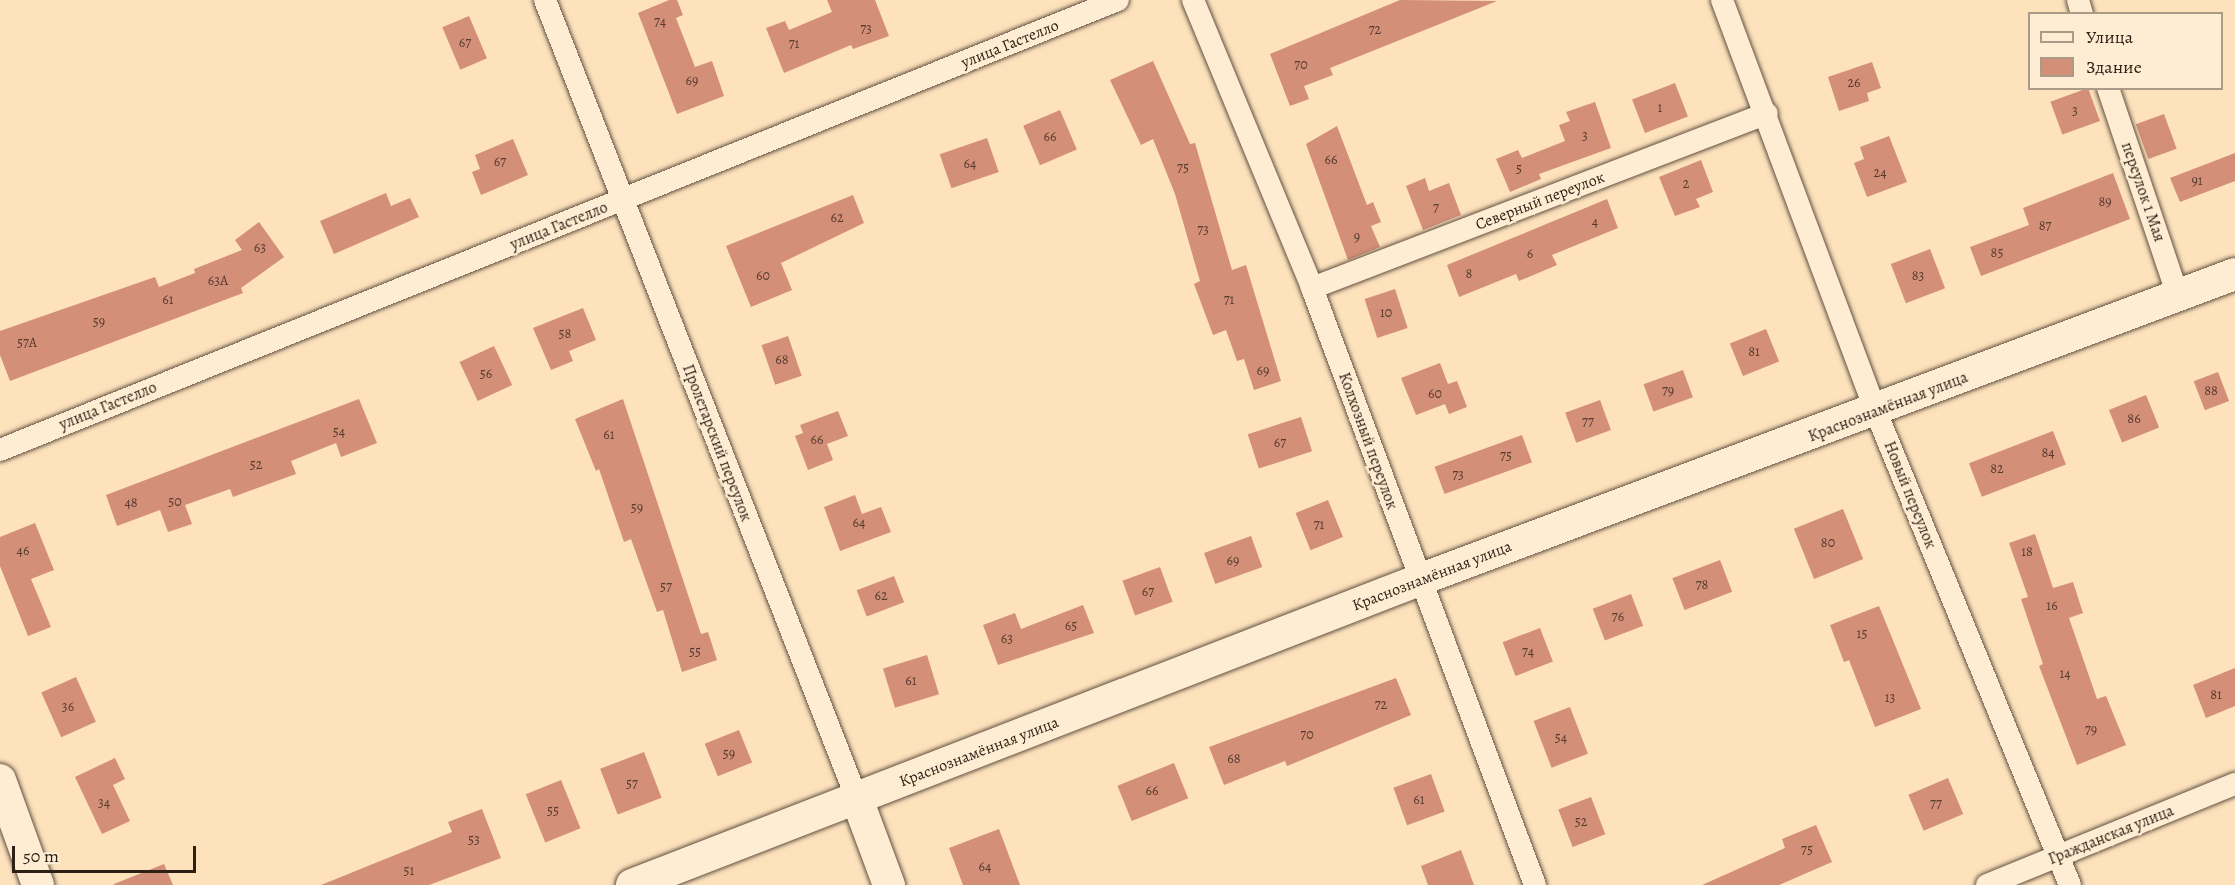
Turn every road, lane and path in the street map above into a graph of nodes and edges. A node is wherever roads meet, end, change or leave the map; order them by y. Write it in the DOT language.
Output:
graph roads {
  1 [pos="545,0"];
  2 [pos="1118,0"];
  3 [pos="1193,0"];
  4 [pos="1722,0"];
  5 [pos="2109,90"];
  6 [pos="1767,113"];
  7 [pos="622,201"];
  8 [pos="2235,274"];
  9 [pos="1312,288"];
  10 [pos="2178,296"];
  11 [pos="1875,412"];
  12 [pos="0,450"];
  13 [pos="1419,580"];
  14 [pos="0,780"];
  15 [pos="2235,784"];
  16 [pos="857,799"];
  17 [pos="2060,857"];
  18 [pos="38,885"];
  19 [pos="632,885"];
  20 [pos="889,885"];
  21 [pos="1535,885"];
  22 [pos="1987,885"];
  23 [pos="2070,885"];
  1 -- 7 [label="street, Пролетарский переулок"];
  2 -- 7 [label="street, улица Гастелло"];
  3 -- 9 [label="street, Колхозный переулок"];
  4 -- 6 [label="street, Новый переулок"];
  5 -- 10 [label="street, переулок 1 Мая"];
  6 -- 9 [label="street, Северный переулок"];
  6 -- 11 [label="street, Новый переулок"];
  7 -- 12 [label="street, улица Гастелло"];
  7 -- 16 [label="street, Пролетарский переулок"];
  8 -- 10 [label="main road, Краснознамённая улица"];
  9 -- 13 [label="street, Колхозный переулок"];
  10 -- 11 [label="main road, Краснознамённая улица"];
  11 -- 13 [label="main road, Краснознамённая улица"];
  11 -- 17 [label="street, Новый переулок"];
  13 -- 16 [label="main road, Краснознамённая улица"];
  13 -- 21 [label="street, Колхозный переулок"];
  14 -- 18 [label="main road"];
  15 -- 17 [label="street, Гражданская улица"];
  16 -- 19 [label="main road, Краснознамённая улица"];
  16 -- 20 [label="main road, Пролетарский переулок"];
  17 -- 22 [label="street, Гражданская улица"];
  17 -- 23 [label="street, Новый переулок"];
}
